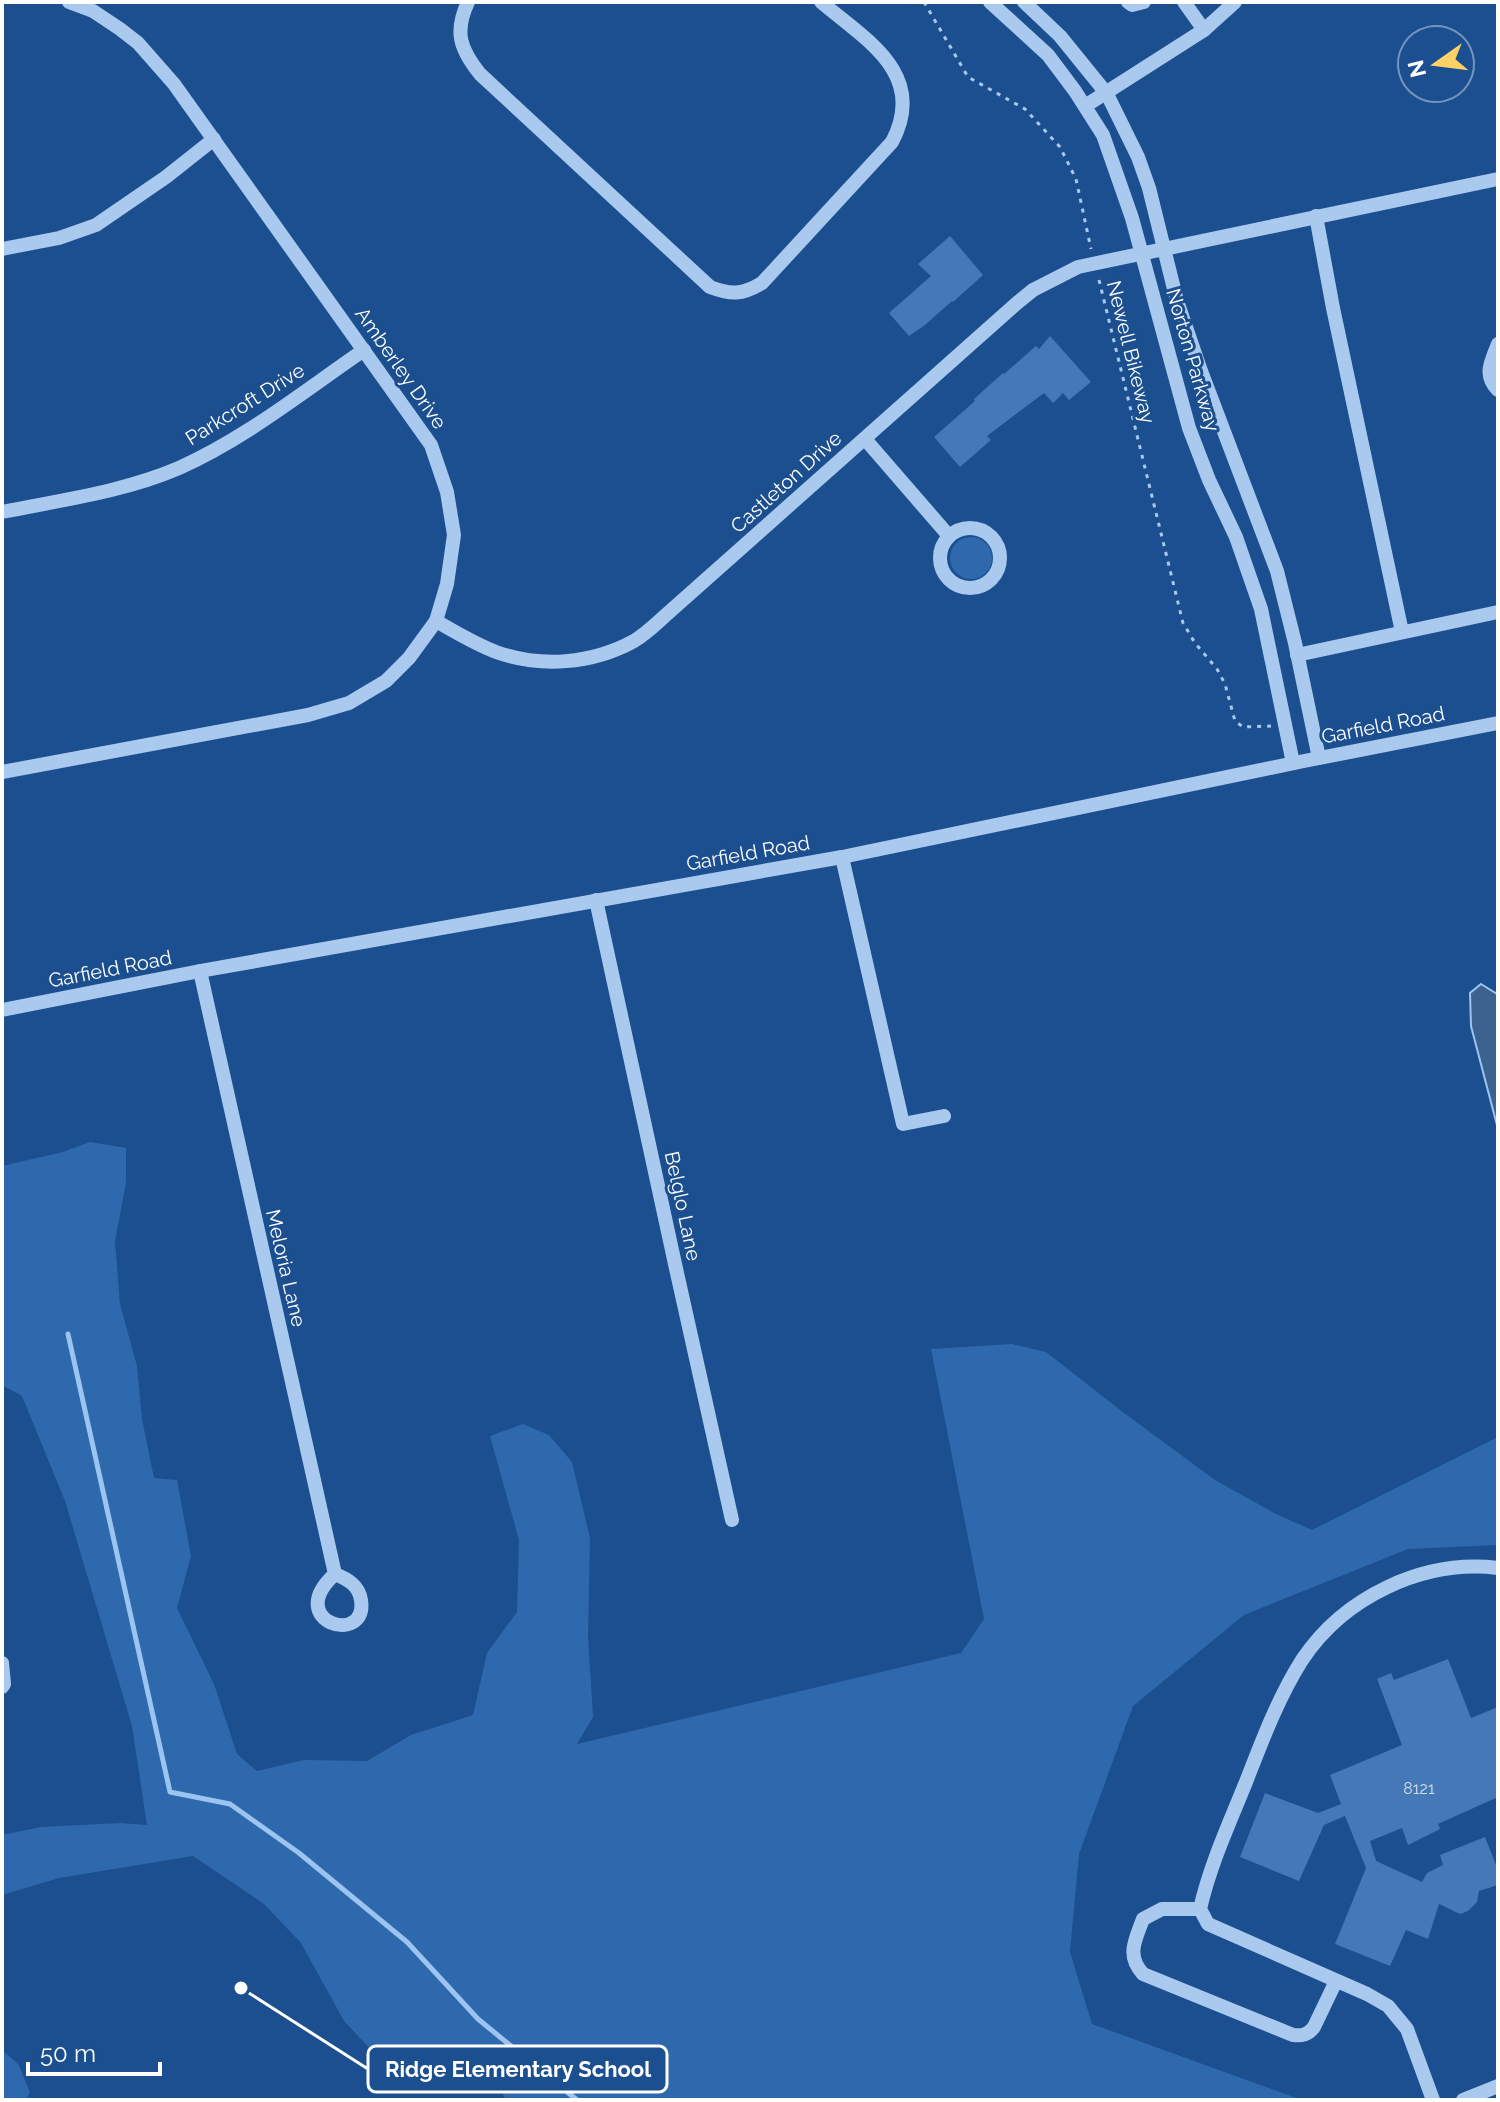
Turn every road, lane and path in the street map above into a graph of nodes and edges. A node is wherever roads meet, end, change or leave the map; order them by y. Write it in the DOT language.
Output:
graph roads {
  1 [pos="70,2"];
  2 [pos="468,2"];
  3 [pos="821,2"];
  4 [pos="924,2"];
  5 [pos="990,2"];
  6 [pos="1024,2"];
  7 [pos="1128,2"];
  8 [pos="1144,2"];
  9 [pos="1184,2"];
  10 [pos="1235,2"];
  11 [pos="1204,30"];
  12 [pos="1107,94"];
  13 [pos="1085,106"];
  14 [pos="214,139"];
  15 [pos="1498,179"];
  16 [pos="1316,216"];
  17 [pos="1163,247"];
  18 [pos="2,249"];
  19 [pos="1142,252"];
  20 [pos="1094,263"];
  21 [pos="1498,344"];
  22 [pos="364,350"];
  23 [pos="1498,390"];
  24 [pos="865,439"];
  25 [pos="2,512"];
  26 [pos="949,536"];
  27 [pos="1498,612"];
  28 [pos="436,621"];
  29 [pos="1402,632"];
  30 [pos="1297,655"];
  31 [pos="1498,723"];
  32 [pos="1266,727"];
  33 [pos="1319,758"];
  34 [pos="1293,763"];
  35 [pos="2,772"];
  36 [pos="842,857"];
  37 [pos="596,900"];
  38 [pos="200,971"];
  39 [pos="2,1010"];
  40 [pos="944,1116"];
  41 [pos="732,1520"];
  42 [pos="1498,1568"];
  43 [pos="335,1574"];
  44 [pos="2,1663"];
  45 [pos="2,1687"];
  46 [pos="1200,1909"];
  47 [pos="1336,1981"];
  48 [pos="1498,2086"];
  49 [pos="1433,2100"];
  50 [pos="1463,2100"];
  1 -- 14 [label="street, Amberley Drive"];
  2 -- 3 [label="street"];
  4 -- 20 [label="path, Newell Bikeway"];
  5 -- 13 [label="street, Norton Parkway"];
  6 -- 12 [label="street, Norton Parkway"];
  7 -- 8 [label="street"];
  9 -- 11 [label="street"];
  10 -- 11 [label="street"];
  11 -- 12 [label="street"];
  12 -- 13 [label="street"];
  12 -- 17 [label="street, Norton Parkway"];
  13 -- 19 [label="street, Norton Parkway"];
  14 -- 18 [label="street"];
  14 -- 22 [label="street, Amberley Drive"];
  15 -- 16 [label="street, Castleton Drive"];
  16 -- 17 [label="street, Castleton Drive"];
  16 -- 29 [label="street"];
  17 -- 19 [label="street, Castleton Drive"];
  17 -- 30 [label="street, Norton Parkway"];
  19 -- 20 [label="street, Castleton Drive"];
  19 -- 34 [label="street, Norton Parkway"];
  20 -- 24 [label="street, Castleton Drive"];
  20 -- 32 [label="path, Newell Bikeway"];
  21 -- 23 [label="street"];
  22 -- 25 [label="street, Parkcroft Drive"];
  22 -- 28 [label="street, Amberley Drive"];
  24 -- 26 [label="street"];
  24 -- 28 [label="street, Castleton Drive"];
  26 -- 26 [label="street"];
  27 -- 29 [label="street"];
  28 -- 35 [label="street, Amberley Drive"];
  29 -- 30 [label="street"];
  30 -- 33 [label="street, Norton Parkway"];
  31 -- 33 [label="street, Garfield Road"];
  33 -- 34 [label="street, Garfield Road"];
  34 -- 36 [label="street, Garfield Road"];
  36 -- 37 [label="street, Garfield Road"];
  36 -- 40 [label="street"];
  37 -- 38 [label="street, Garfield Road"];
  37 -- 41 [label="street, Belglo Lane"];
  38 -- 39 [label="street, Garfield Road"];
  38 -- 43 [label="street, Meloria Lane"];
  42 -- 46 [label="street"];
  44 -- 45 [label="street"];
  46 -- 47 [label="street"];
  46 -- 47 [label="street"];
  47 -- 49 [label="street"];
  48 -- 50 [label="street"];
}
